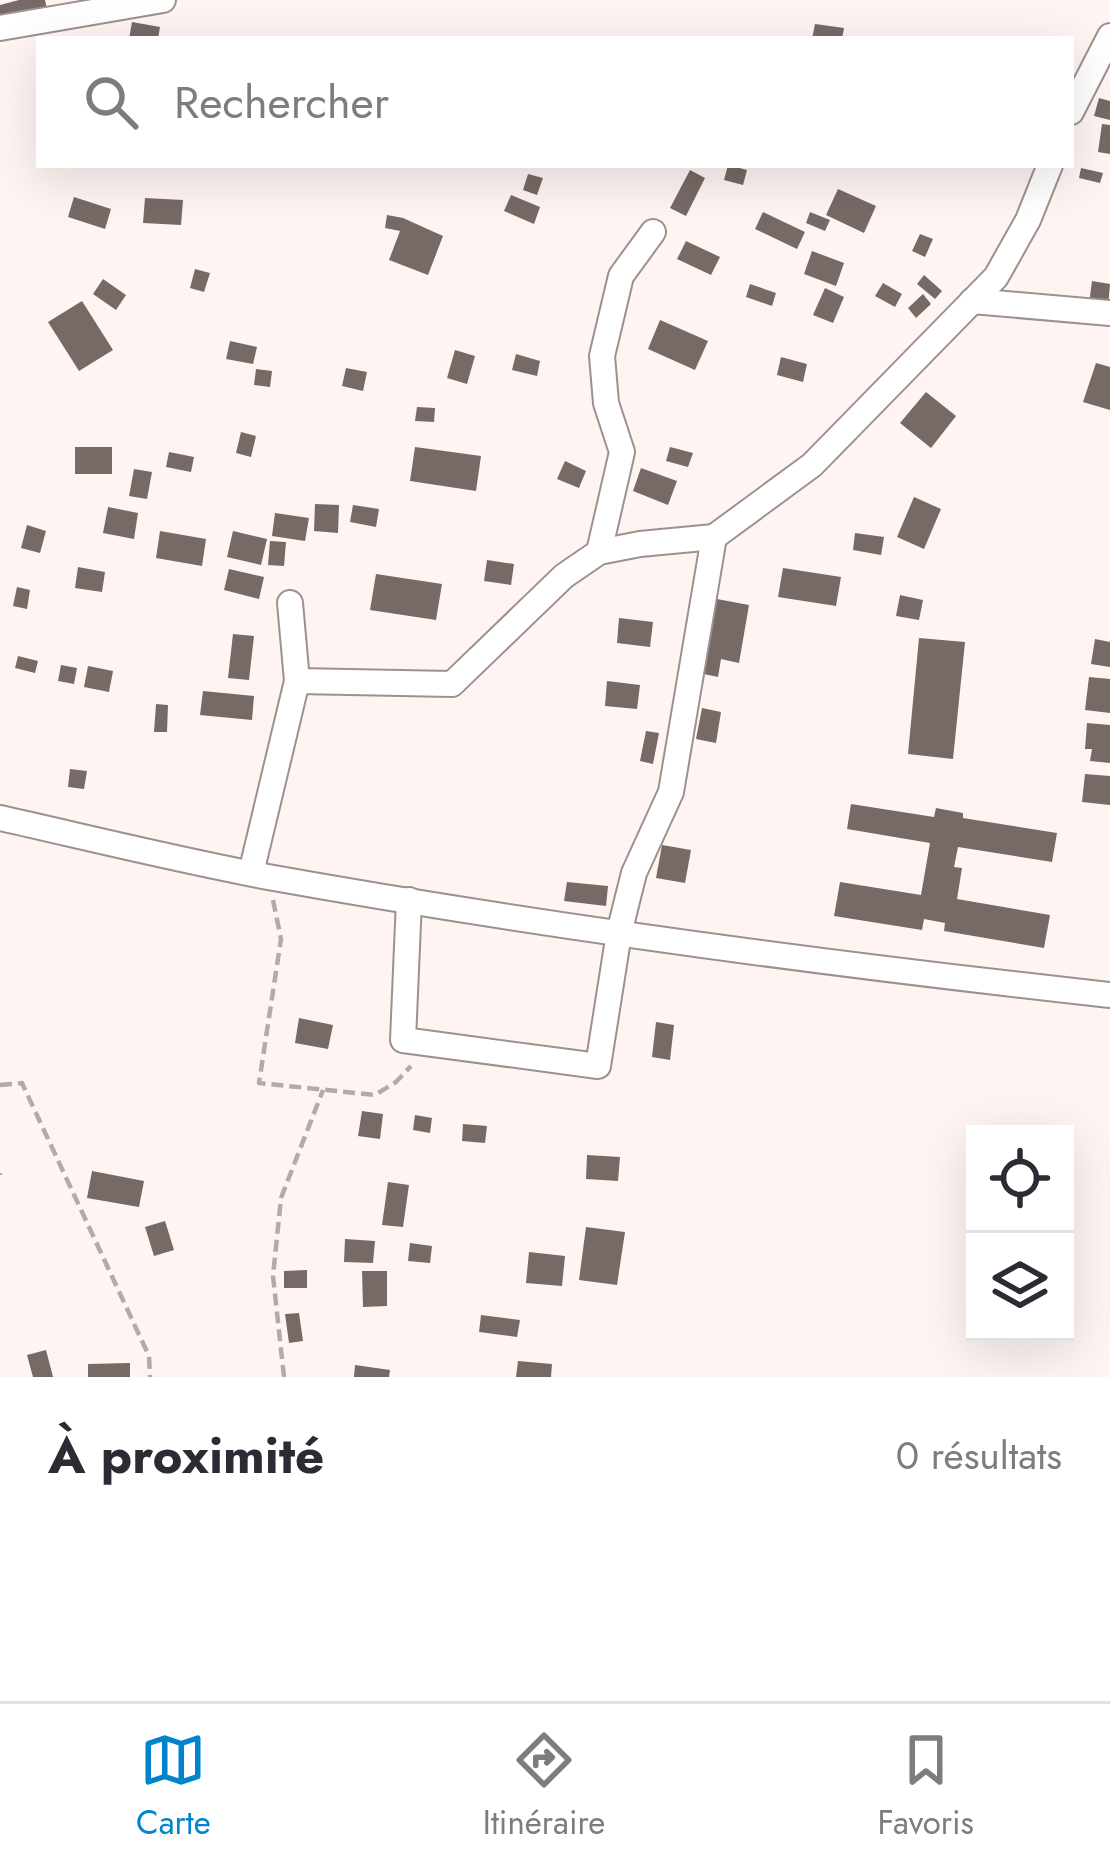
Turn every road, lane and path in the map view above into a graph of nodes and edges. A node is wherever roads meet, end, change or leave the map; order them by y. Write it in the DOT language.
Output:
graph roads {
  1 [pos="163,0"];
  2 [pos="0,28"];
  3 [pos="1110,36"];
  4 [pos="1074,106"];
  5 [pos="1049,168"];
  6 [pos="653,232"];
  7 [pos="972,301"];
  8 [pos="1110,313"];
  9 [pos="714,537"];
  10 [pos="599,552"];
  11 [pos="290,603"];
  12 [pos="297,681"];
  13 [pos="0,818"];
  14 [pos="260,875"];
  15 [pos="409,900"];
  16 [pos="619,933"];
  17 [pos="1110,995"];
  18 [pos="430,1044"];
  19 [pos="0,1085"];
  20 [pos="323,1090"];
  21 [pos="150,1377"];
  22 [pos="284,1377"];
  1 -- 2 [label="street"];
  3 -- 4 [label="street"];
  5 -- 7 [label="street"];
  6 -- 10 [label="street"];
  7 -- 8 [label="street"];
  7 -- 9 [label="street"];
  9 -- 10 [label="street"];
  9 -- 16 [label="street"];
  10 -- 12 [label="street"];
  11 -- 12 [label="street"];
  12 -- 14 [label="street"];
  13 -- 14 [label="street"];
  14 -- 15 [label="street"];
  14 -- 20 [label="path"];
  15 -- 16 [label="street"];
  15 -- 18 [label="street"];
  16 -- 17 [label="street"];
  16 -- 18 [label="street"];
  18 -- 20 [label="path"];
  19 -- 21 [label="path"];
  20 -- 22 [label="path"];
}
